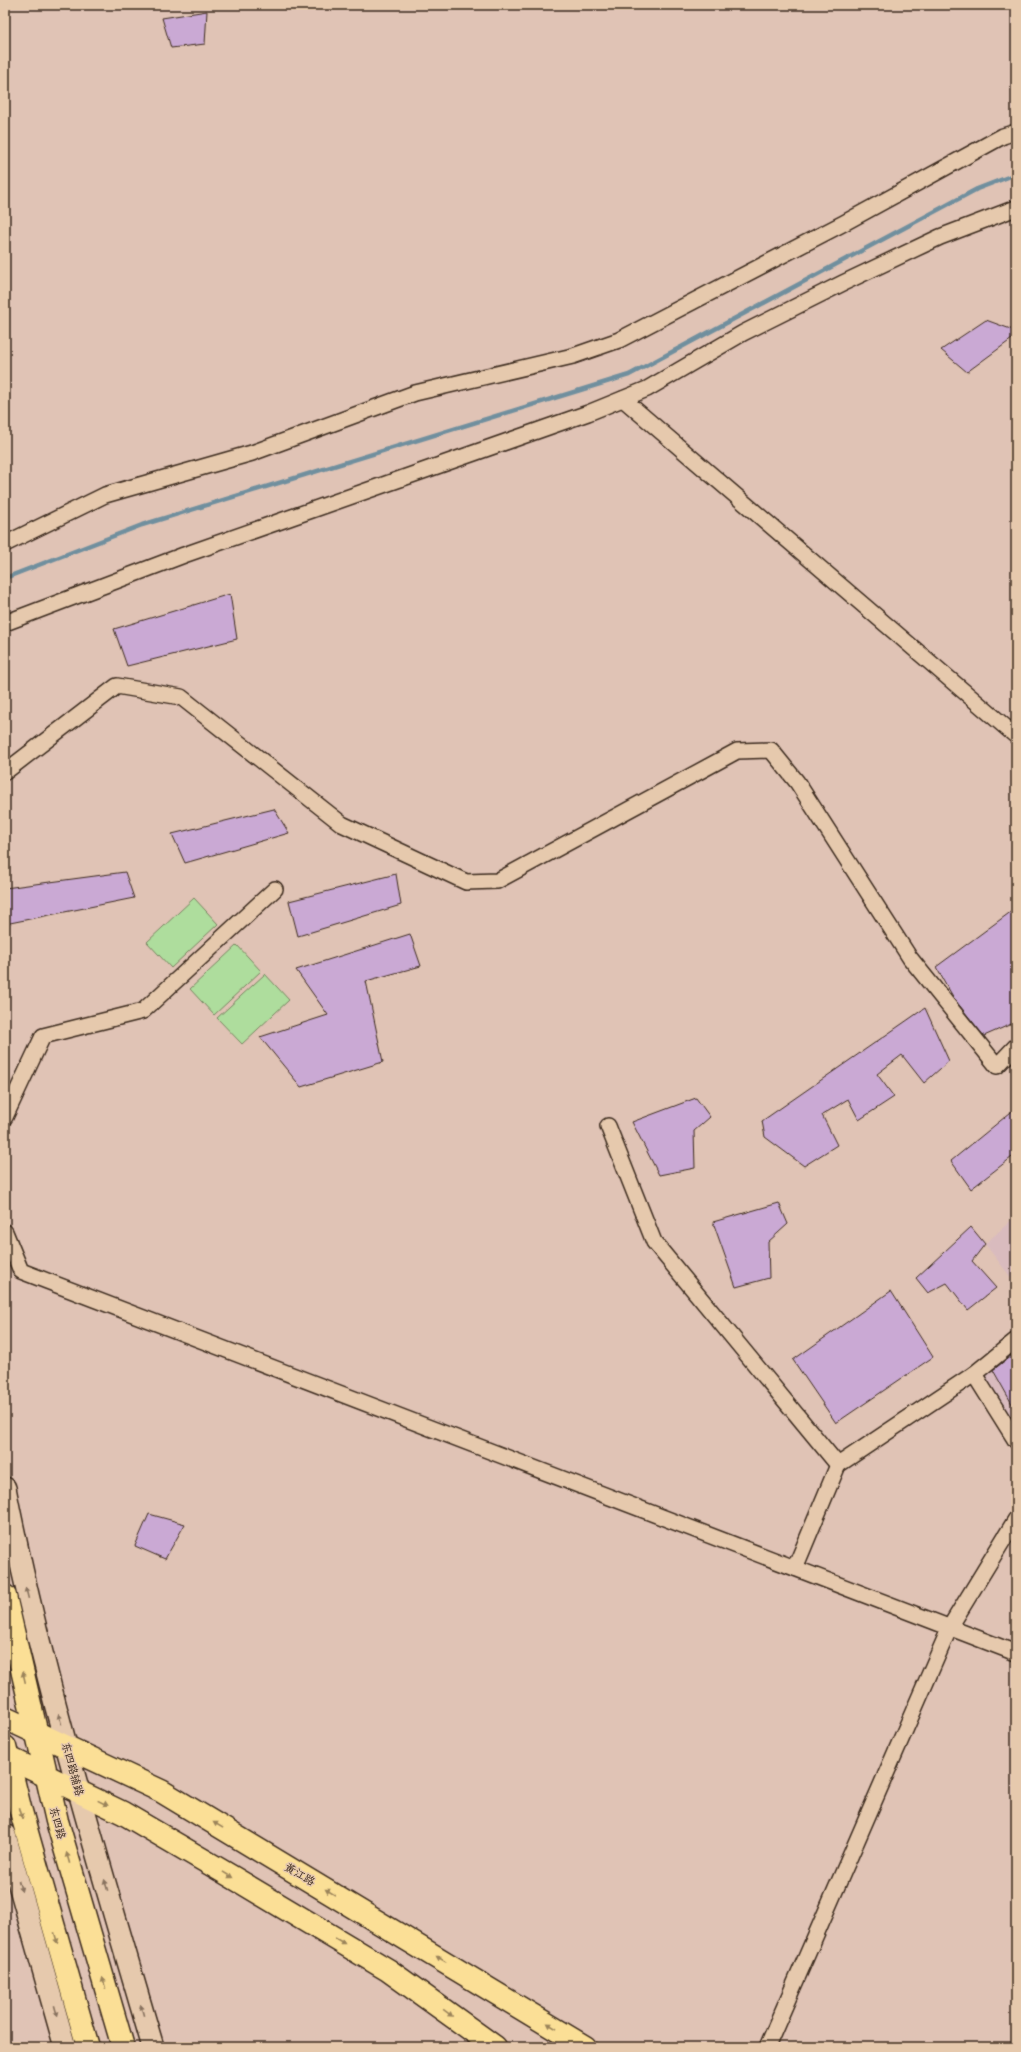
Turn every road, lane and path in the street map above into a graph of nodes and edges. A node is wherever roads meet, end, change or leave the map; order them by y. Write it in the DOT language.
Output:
graph roads {
  1 [pos="1016,132"];
  2 [pos="1016,208"];
  3 [pos="623,399"];
  4 [pos="5,544"];
  5 [pos="5,623"];
  6 [pos="1016,736"];
  7 [pos="5,772"];
  8 [pos="275,889"];
  9 [pos="1016,1046"];
  10 [pos="5,1117"];
  11 [pos="608,1126"];
  12 [pos="5,1232"];
  13 [pos="1016,1340"];
  14 [pos="974,1374"];
  15 [pos="1016,1441"];
  16 [pos="838,1466"];
  17 [pos="5,1488"];
  18 [pos="1016,1520"];
  19 [pos="795,1568"];
  20 [pos="5,1596"];
  21 [pos="950,1627"];
  22 [pos="1016,1654"];
  23 [pos="5,1718"];
  24 [pos="37,1732"];
  25 [pos="67,1746"];
  26 [pos="6,1754"];
  27 [pos="47,1775"];
  28 [pos="80,1791"];
  29 [pos="5,1835"];
  30 [pos="66,2047"];
  31 [pos="88,2047"];
  32 [pos="123,2047"];
  33 [pos="153,2047"];
  34 [pos="495,2047"];
  35 [pos="585,2047"];
  36 [pos="767,2047"];
  1 -- 4 [label="street"];
  2 -- 3 [label="street"];
  3 -- 5 [label="street"];
  3 -- 6 [label="street"];
  7 -- 9 [label="street"];
  8 -- 10 [label="street"];
  11 -- 16 [label="street"];
  12 -- 19 [label="street"];
  13 -- 14 [label="street"];
  14 -- 15 [label="street"];
  14 -- 16 [label="street"];
  16 -- 19 [label="street"];
  25 -- 17 [label="main road, 东四路辅路, one-way"];
  18 -- 21 [label="street"];
  19 -- 21 [label="street"];
  24 -- 20 [label="main road, 东四路, one-way"];
  21 -- 22 [label="street"];
  21 -- 36 [label="street"];
  23 -- 24 [label="main road, 黄江路"];
  24 -- 25 [label="main road, 黄江路"];
  24 -- 27 [label="main road, 东四路"];
  25 -- 28 [label="main road, 东四路辅路"];
  35 -- 25 [label="main road, 黄江路, one-way"];
  26 -- 27 [label="main road"];
  26 -- 31 [label="main road, one-way"];
  27 -- 28 [label="main road"];
  32 -- 27 [label="main road, 东四路, one-way"];
  33 -- 28 [label="main road, 东四路辅路, one-way"];
  28 -- 34 [label="main road, one-way"];
  29 -- 30 [label="main road, one-way"];
}
